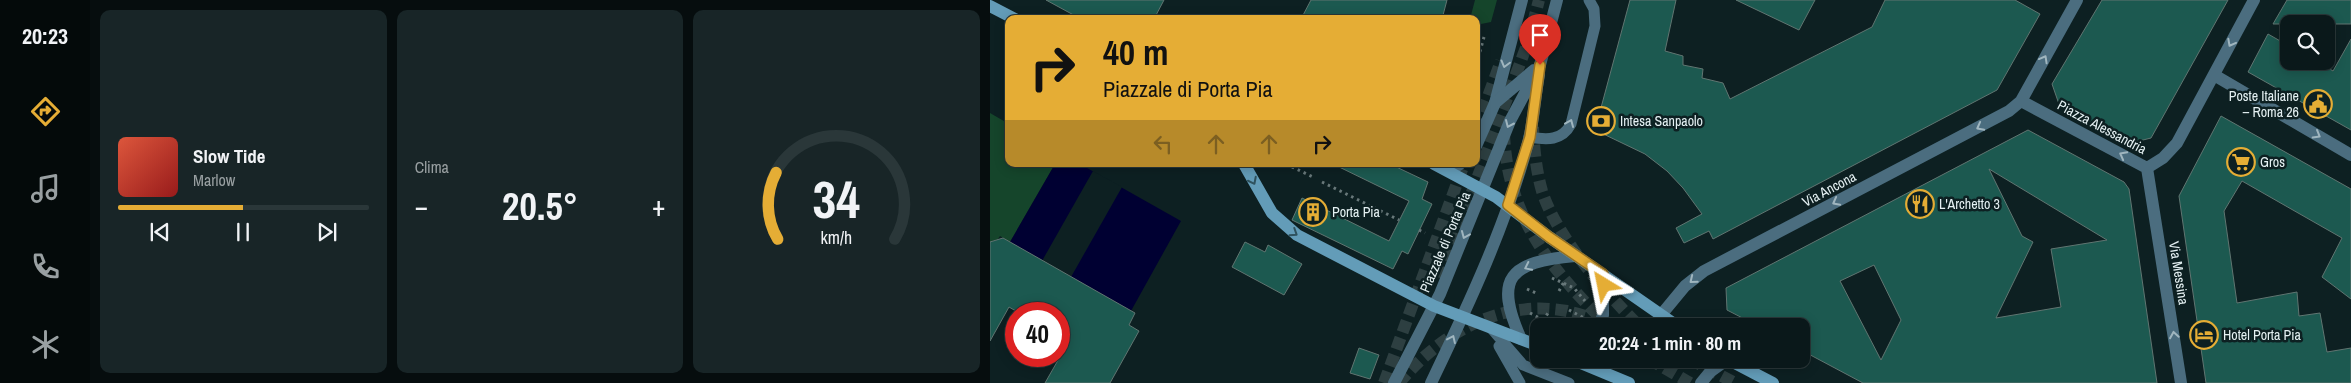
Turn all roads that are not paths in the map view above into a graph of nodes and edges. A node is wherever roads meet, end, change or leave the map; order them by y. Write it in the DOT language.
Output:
graph roads {
  1 [pos="1522,0"];
  2 [pos="1557,0"];
  3 [pos="1589,0"];
  4 [pos="2254,0"];
  5 [pos="2073,1"];
  6 [pos="990,6"];
  7 [pos="1007,15"];
  8 [pos="1540,65"];
  9 [pos="2214,76"];
  10 [pos="2021,102"];
  11 [pos="1495,103"];
  12 [pos="1480,137"];
  13 [pos="1530,137"];
  14 [pos="2351,155"];
  15 [pos="1246,167"];
  16 [pos="1454,168"];
  17 [pos="2147,168"];
  18 [pos="1484,190"];
  19 [pos="1508,205"];
  20 [pos="1575,256"];
  21 [pos="1603,274"];
  22 [pos="1434,306"];
  23 [pos="1661,315"];
  24 [pos="1462,318"];
  25 [pos="1602,318"];
  26 [pos="1665,318"];
  27 [pos="1491,328"];
  28 [pos="1521,339"];
  29 [pos="1530,342"];
  30 [pos="1593,368"];
  31 [pos="1716,368"];
  32 [pos="1745,368"];
  33 [pos="1394,383"];
  34 [pos="1432,383"];
  35 [pos="1520,383"];
  36 [pos="1569,383"];
  37 [pos="1629,383"];
  38 [pos="1701,383"];
  39 [pos="1773,383"];
  40 [pos="2181,383"];
  1 -- 11 [label="street, one-way"];
  2 -- 8 [label="street"];
  13 -- 3 [label="lane, one-way"];
  4 -- 9 [label="street, Piazza Alessandria, one-way"];
  10 -- 5 [label="street, one-way"];
  6 -- 7 [label="main road"];
  8 -- 11 [label="street"];
  8 -- 13 [label="street"];
  8 -- 18 [label="street, one-way"];
  9 -- 14 [label="street, one-way"];
  9 -- 17 [label="street, Piazza Alessandria"];
  17 -- 10 [label="street, Piazza Alessandria, one-way"];
  10 -- 23 [label="street, Via Ancona, one-way"];
  11 -- 12 [label="street"];
  13 -- 19 [label="street"];
  15 -- 22 [label="main road, Piazzale di Porta Pia, one-way"];
  16 -- 18 [label="main road, Piazzale di Porta Pia"];
  40 -- 17 [label="street, Via Messina, one-way"];
  18 -- 19 [label="main road, Piazzale di Porta Pia"];
  18 -- 22 [label="street, Piazzale di Porta Pia, one-way"];
  19 -- 20 [label="main road, Piazzale di Porta Pia"];
  19 -- 24 [label="street"];
  20 -- 21 [label="main road, Piazzale di Porta Pia"];
  20 -- 28 [label="street, one-way"];
  21 -- 23 [label="main road, Piazzale di Porta Pia"];
  21 -- 25 [label="street"];
  22 -- 24 [label="main road, Piazzale di Porta Pia"];
  22 -- 33 [label="street"];
  23 -- 26 [label="main road, Piazzale di Porta Pia"];
  24 -- 27 [label="main road, Piazzale di Porta Pia"];
  34 -- 24 [label="street, one-way"];
  27 -- 28 [label="main road, Piazzale di Porta Pia"];
  27 -- 35 [label="lane"];
  27 -- 36 [label="lane"];
  28 -- 29 [label="main road, Piazzale di Porta Pia"];
  30 -- 37 [label="main road"];
  31 -- 38 [label="street"];
  32 -- 39 [label="main road"];
}
